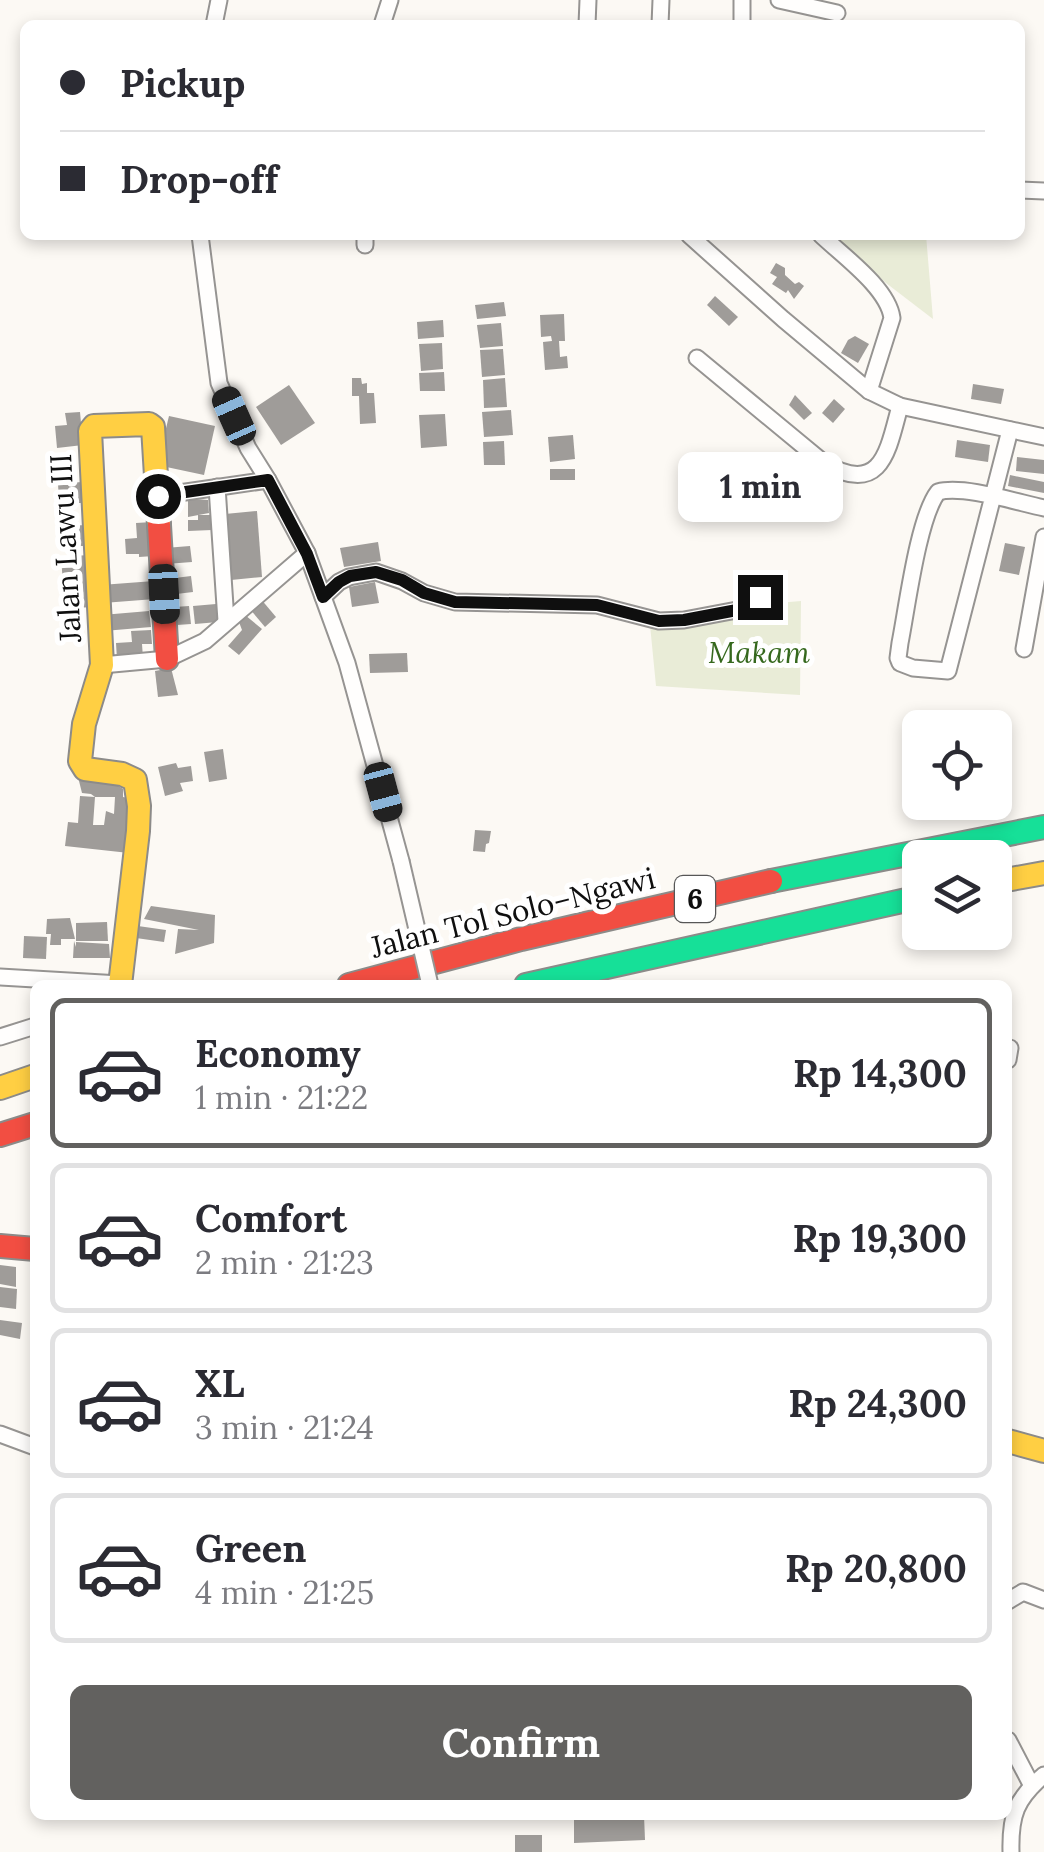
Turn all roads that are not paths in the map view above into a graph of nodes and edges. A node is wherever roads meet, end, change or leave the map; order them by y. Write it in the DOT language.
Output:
graph roads {
  1 [pos="779,0"];
  2 [pos="836,14"];
  3 [pos="201,240"];
  4 [pos="695,240"];
  5 [pos="714,240"];
  6 [pos="826,240"];
  7 [pos="706,249"];
  8 [pos="697,358"];
  9 [pos="869,391"];
  10 [pos="907,408"];
  11 [pos="1010,430"];
  12 [pos="1044,437"];
  13 [pos="268,480"];
  14 [pos="218,487"];
  15 [pos="158,496"];
  16 [pos="992,497"];
  17 [pos="1044,508"];
  18 [pos="1044,537"];
  19 [pos="307,554"];
  20 [pos="323,597"];
  21 [pos="760,597"];
  22 [pos="226,621"];
  23 [pos="1024,648"];
  24 [pos="167,659"];
  25 [pos="102,665"];
  26 [pos="1044,827"];
  27 [pos="1044,873"];
  28 [pos="1012,879"];
  29 [pos="902,901"];
  30 [pos="0,977"];
  31 [pos="45,980"];
  32 [pos="121,980"];
  33 [pos="366,980"];
  34 [pos="429,980"];
  35 [pos="548,980"];
  36 [pos="30,1028"];
  37 [pos="0,1037"];
  38 [pos="30,1078"];
  39 [pos="0,1088"];
  40 [pos="30,1126"];
  41 [pos="0,1136"];
  42 [pos="0,1246"];
  43 [pos="30,1249"];
  44 [pos="0,1434"];
  45 [pos="1012,1442"];
  46 [pos="30,1446"];
  47 [pos="1044,1450"];
  48 [pos="1012,1599"];
  49 [pos="1044,1600"];
  50 [pos="1012,1745"];
  51 [pos="1038,1780"];
  52 [pos="1011,1852"];
  1 -- 2 [label="street"];
  3 -- 13 [label="street"];
  4 -- 7 [label="street"];
  5 -- 7 [label="street"];
  6 -- 9 [label="street"];
  7 -- 9 [label="street"];
  8 -- 10 [label="street"];
  9 -- 10 [label="street"];
  10 -- 11 [label="street"];
  11 -- 12 [label="street"];
  11 -- 16 [label="street"];
  13 -- 14 [label="street"];
  13 -- 19 [label="street"];
  14 -- 15 [label="street"];
  14 -- 22 [label="street"];
  15 -- 24 [label="main road"];
  15 -- 25 [label="main road, Jalan Lawu III"];
  16 -- 16 [label="street"];
  16 -- 17 [label="street"];
  18 -- 23 [label="street"];
  19 -- 20 [label="street"];
  19 -- 22 [label="street"];
  20 -- 21 [label="street"];
  20 -- 34 [label="street, bridge"];
  22 -- 24 [label="street"];
  24 -- 25 [label="street"];
  25 -- 32 [label="main road, Jalan Lawu III"];
  26 -- 33 [label="main road, Jalan Tol Solo–Ngawi / 6"];
  27 -- 28 [label="main road"];
  29 -- 35 [label="main road, 6"];
  30 -- 31 [label="street"];
  36 -- 37 [label="street"];
  38 -- 39 [label="main road"];
  40 -- 41 [label="main road"];
  42 -- 43 [label="main road"];
  44 -- 46 [label="street"];
  45 -- 47 [label="main road"];
  48 -- 49 [label="street"];
  50 -- 51 [label="street"];
  51 -- 52 [label="street"];
}
